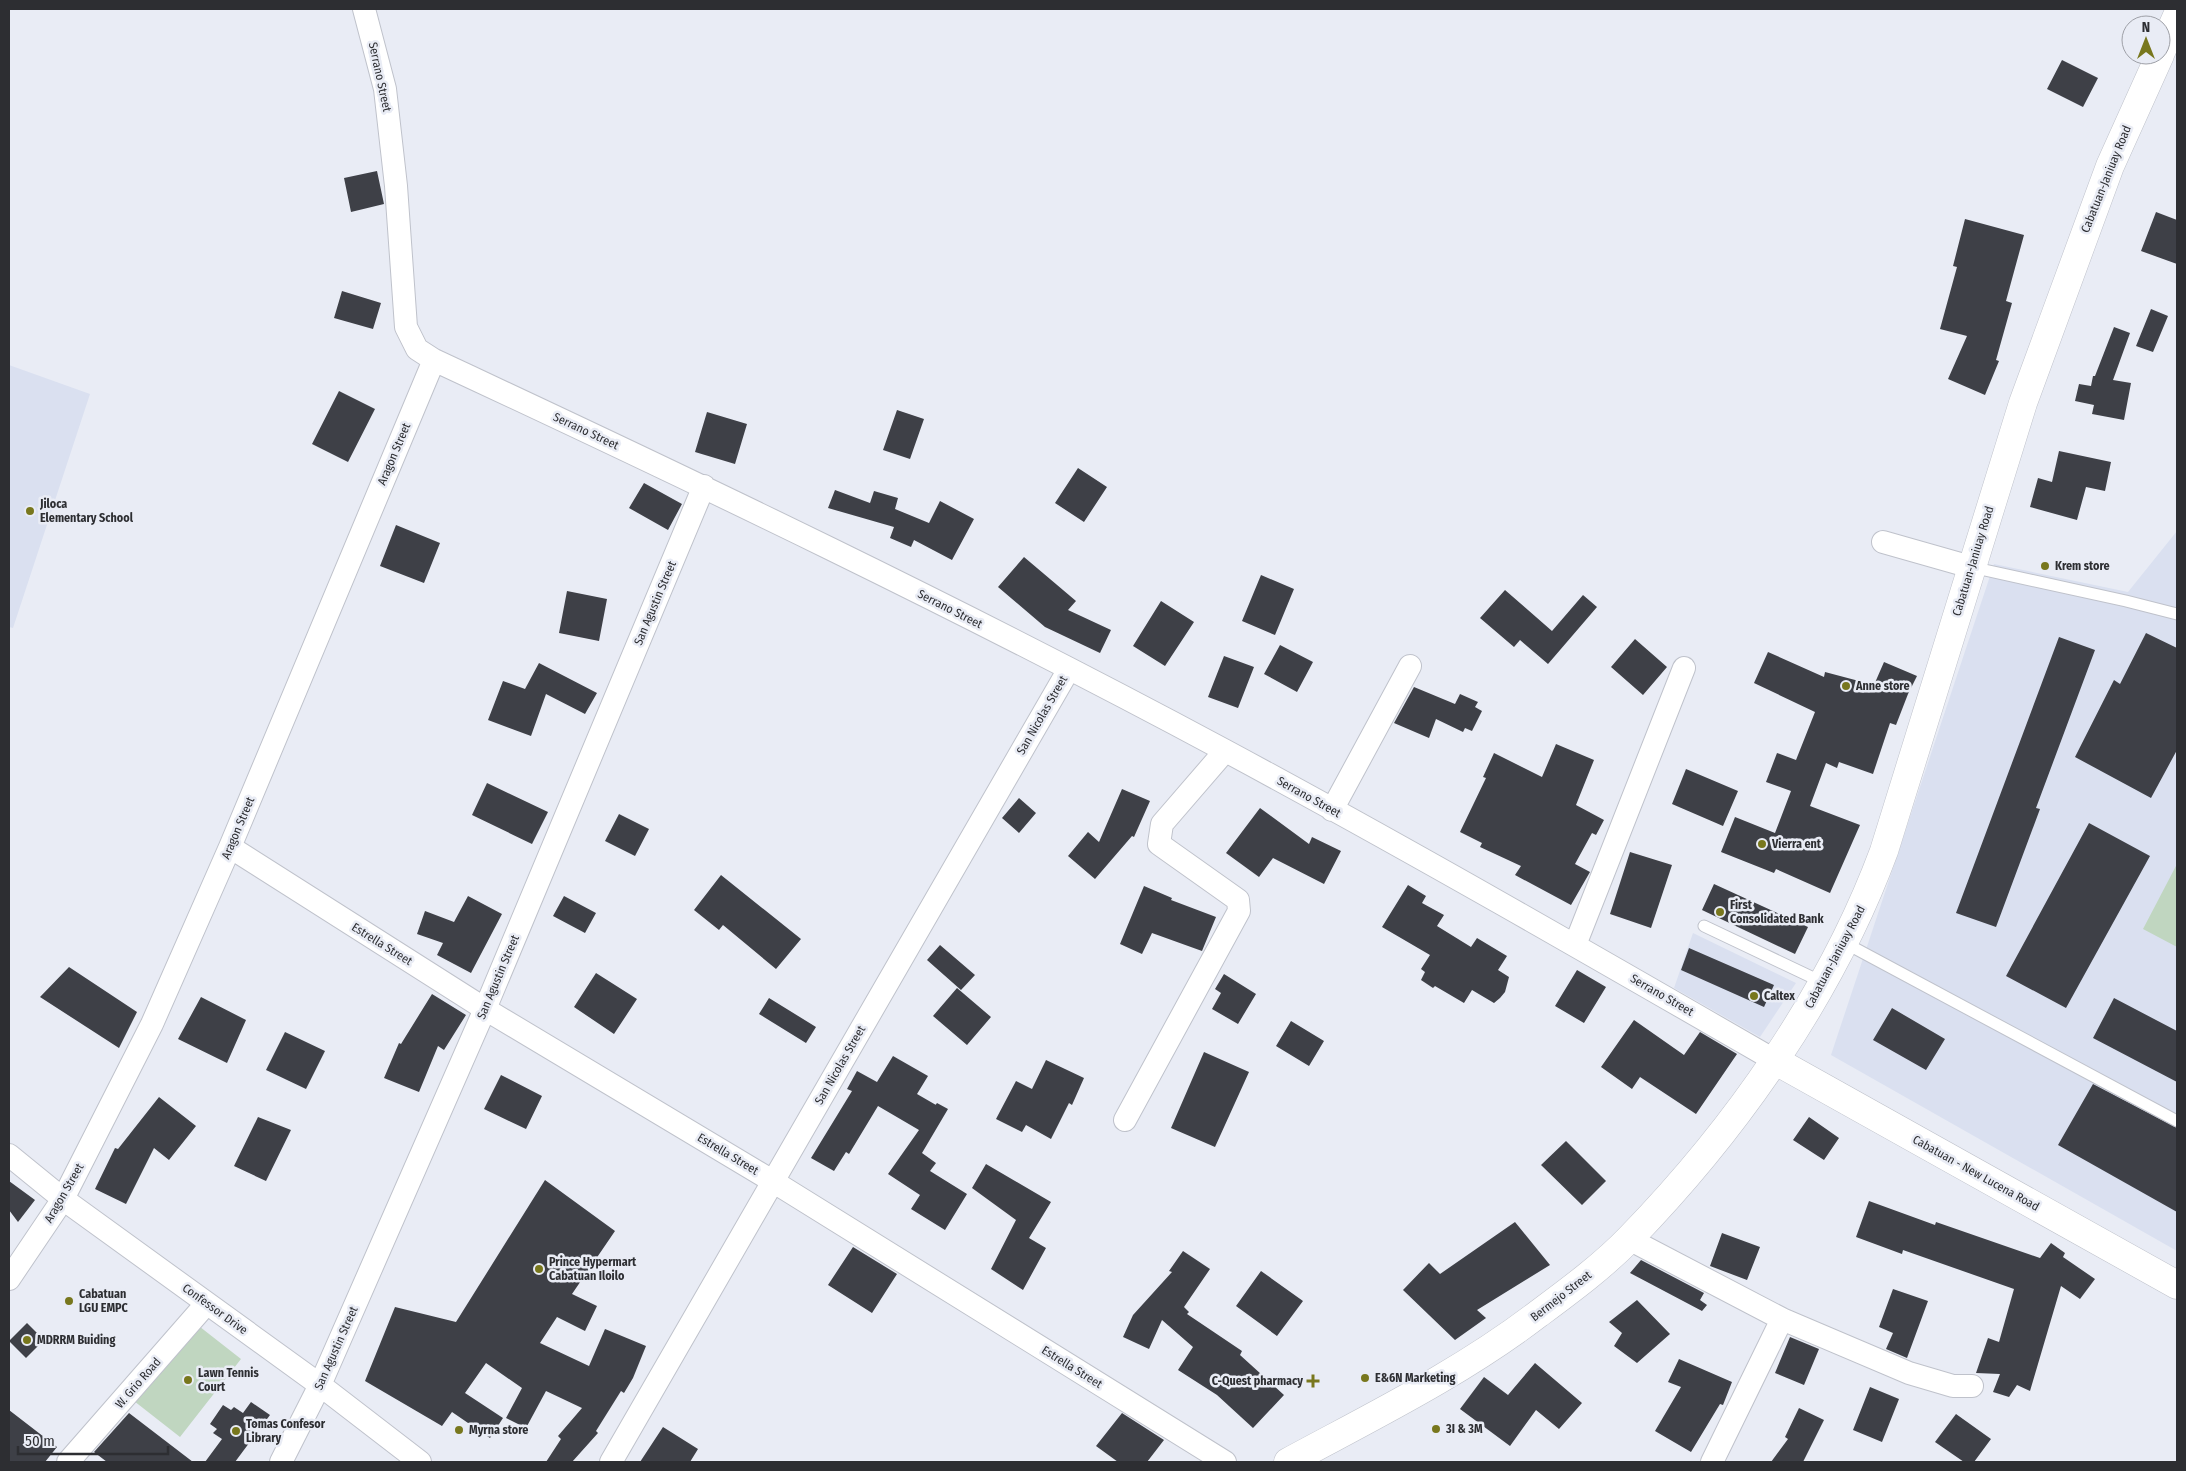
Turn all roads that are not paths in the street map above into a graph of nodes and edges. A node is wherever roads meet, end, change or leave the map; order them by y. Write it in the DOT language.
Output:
graph roads {
  1 [pos="364,9"];
  2 [pos="2177,16"];
  3 [pos="2171,29"];
  4 [pos="2155,65"];
  5 [pos="434,360"];
  6 [pos="704,486"];
  7 [pos="1883,542"];
  8 [pos="1971,567"];
  9 [pos="2177,614"];
  10 [pos="1410,666"];
  11 [pos="1684,668"];
  12 [pos="1069,669"];
  13 [pos="1225,750"];
  14 [pos="1332,810"];
  15 [pos="230,847"];
  16 [pos="1704,926"];
  17 [pos="1846,942"];
  18 [pos="1575,945"];
  19 [pos="1824,982"];
  20 [pos="485,1009"];
  21 [pos="1774,1060"];
  22 [pos="1125,1120"];
  23 [pos="2177,1121"];
  24 [pos="9,1155"];
  25 [pos="774,1182"];
  26 [pos="63,1199"];
  27 [pos="1629,1239"];
  28 [pos="9,1279"];
  29 [pos="2177,1285"];
  30 [pos="207,1303"];
  31 [pos="1782,1319"];
  32 [pos="320,1385"];
  33 [pos="1972,1386"];
  34 [pos="68,1462"];
  35 [pos="281,1462"];
  36 [pos="420,1462"];
  37 [pos="611,1462"];
  38 [pos="1225,1462"];
  39 [pos="1288,1462"];
  40 [pos="1712,1462"];
  1 -- 5 [label="street, Serrano Street"];
  2 -- 3 [label="main road, Cabatuan-Janiuay Road"];
  4 -- 8 [label="main road, Cabatuan-Janiuay Road"];
  5 -- 6 [label="street, Serrano Street"];
  5 -- 15 [label="street, Aragon Street"];
  6 -- 12 [label="street, Serrano Street"];
  6 -- 20 [label="street, San Agustin Street"];
  7 -- 8 [label="street"];
  8 -- 9 [label="lane"];
  8 -- 17 [label="main road, Cabatuan-Janiuay Road"];
  10 -- 14 [label="street"];
  11 -- 18 [label="street"];
  12 -- 13 [label="street, Serrano Street"];
  12 -- 25 [label="street, San Nicolas Street"];
  13 -- 14 [label="street, Serrano Street"];
  13 -- 22 [label="street"];
  14 -- 18 [label="street, Serrano Street"];
  15 -- 20 [label="street, Estrella Street"];
  15 -- 26 [label="street, Aragon Street"];
  16 -- 19 [label="lane"];
  17 -- 19 [label="main road, Cabatuan-Janiuay Road"];
  17 -- 23 [label="lane"];
  18 -- 21 [label="street, Serrano Street"];
  19 -- 21 [label="main road, Cabatuan-Janiuay Road"];
  20 -- 25 [label="street, Estrella Street"];
  20 -- 32 [label="street, San Agustin Street"];
  21 -- 27 [label="main road, Bermejo Street"];
  21 -- 29 [label="main road, Cabatuan - New Lucena Road"];
  24 -- 26 [label="street, Confessor Drive"];
  25 -- 37 [label="street, San Nicolas Street"];
  25 -- 38 [label="street, Estrella Street"];
  26 -- 28 [label="street, Aragon Street"];
  26 -- 30 [label="street, Confessor Drive"];
  27 -- 31 [label="street"];
  27 -- 39 [label="main road, Bermejo Street"];
  30 -- 32 [label="street, Confessor Drive"];
  30 -- 34 [label="street, W. Grio Road"];
  31 -- 33 [label="street"];
  31 -- 40 [label="street"];
  32 -- 35 [label="street, San Agustin Street"];
  32 -- 36 [label="street, Confessor Drive"];
}
